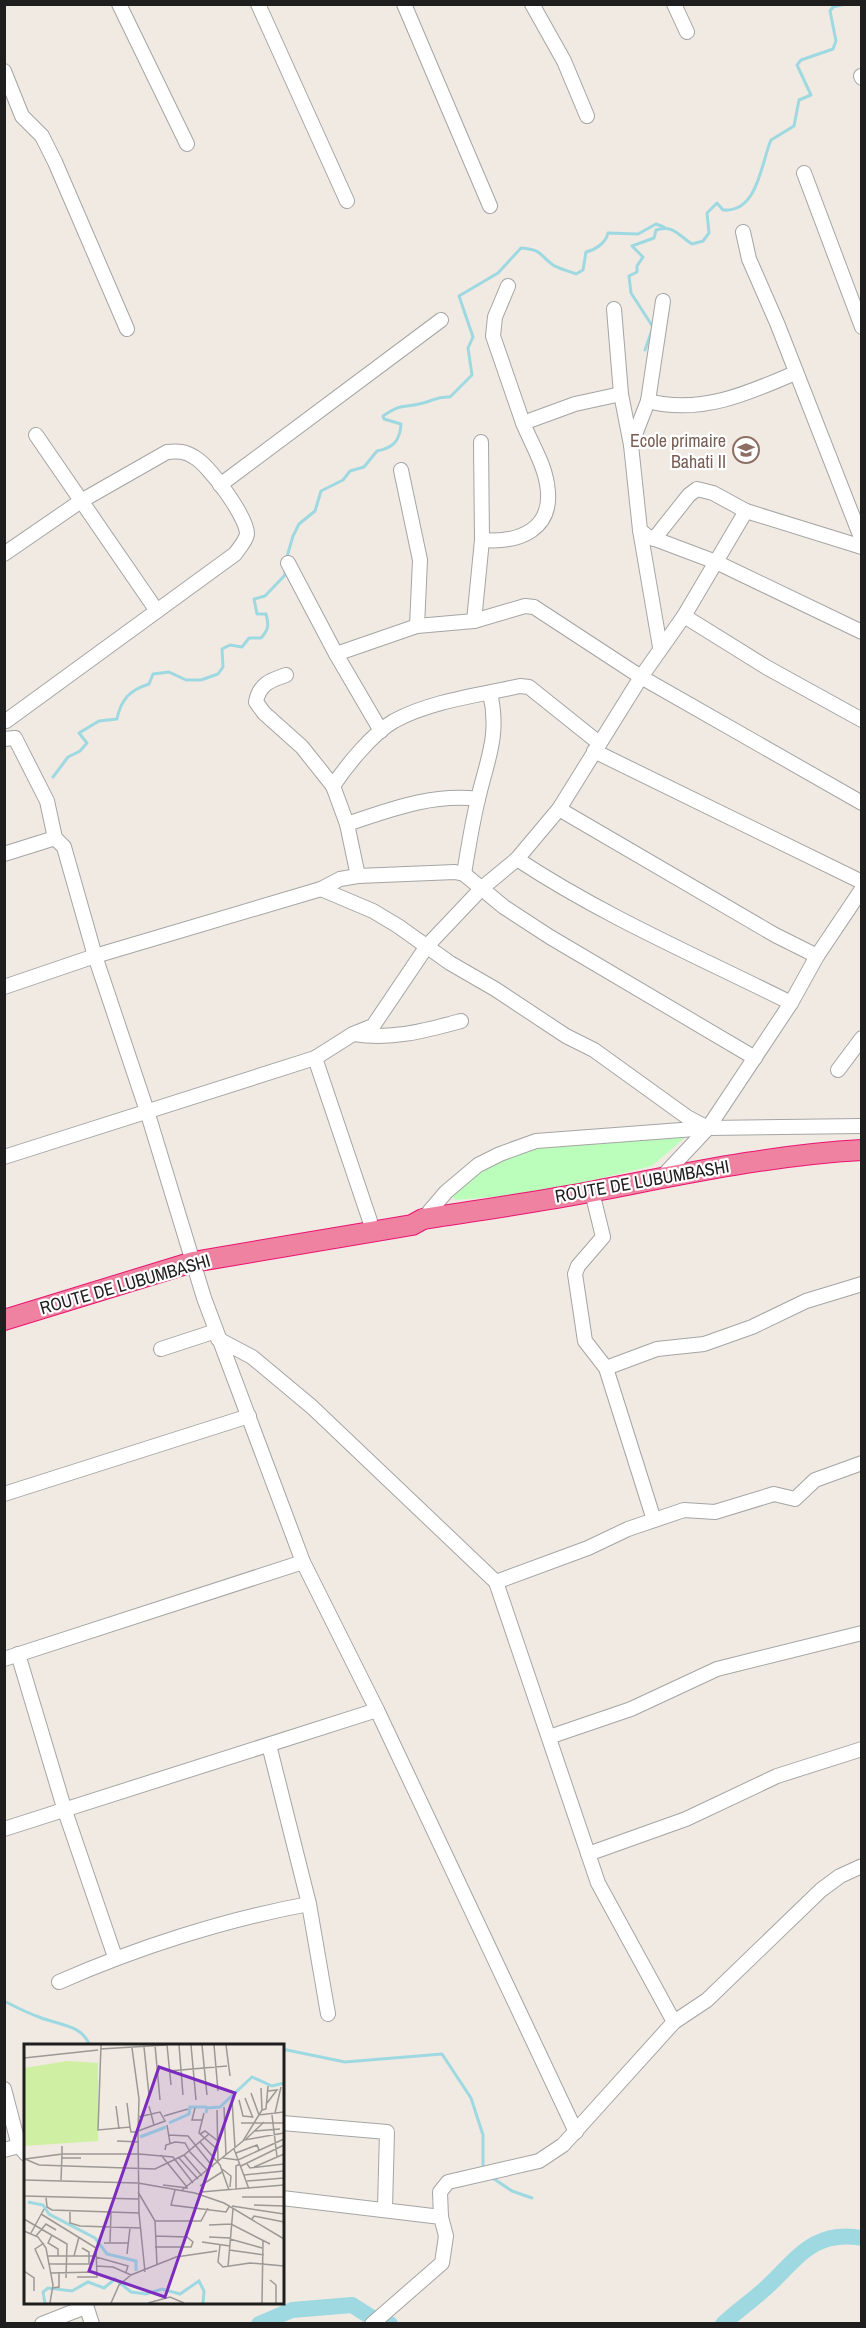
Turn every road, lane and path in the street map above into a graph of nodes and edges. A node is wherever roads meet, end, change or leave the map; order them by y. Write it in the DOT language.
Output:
graph roads {
  1 [pos="119,4"];
  2 [pos="258,4"];
  3 [pos="404,4"];
  4 [pos="532,4"];
  5 [pos="674,4"];
  6 [pos="687,32"];
  7 [pos="4,71"];
  8 [pos="587,116"];
  9 [pos="187,144"];
  10 [pos="804,173"];
  11 [pos="346,201"];
  12 [pos="490,206"];
  13 [pos="743,232"];
  14 [pos="508,286"];
  15 [pos="663,301"];
  16 [pos="614,309"];
  17 [pos="441,320"];
  18 [pos="861,327"];
  19 [pos="127,329"];
  20 [pos="795,373"];
  21 [pos="621,394"];
  22 [pos="648,401"];
  23 [pos="523,423"];
  24 [pos="36,435"];
  25 [pos="481,442"];
  26 [pos="631,445"];
  27 [pos="401,470"];
  28 [pos="220,485"];
  29 [pos="81,501"];
  30 [pos="746,511"];
  31 [pos="640,530"];
  32 [pos="654,539"];
  33 [pos="482,540"];
  34 [pos="861,540"];
  35 [pos="861,547"];
  36 [pos="4,554"];
  37 [pos="716,562"];
  38 [pos="288,563"];
  39 [pos="157,611"];
  40 [pos="684,616"];
  41 [pos="474,621"];
  42 [pos="417,626"];
  43 [pos="861,632"];
  44 [pos="660,647"];
  45 [pos="336,654"];
  46 [pos="286,675"];
  47 [pos="640,677"];
  48 [pos="490,693"];
  49 [pos="5,719"];
  50 [pos="861,720"];
  51 [pos="381,731"];
  52 [pos="10,738"];
  53 [pos="597,747"];
  54 [pos="333,786"];
  55 [pos="478,800"];
  56 [pos="861,803"];
  57 [pos="560,809"];
  58 [pos="347,824"];
  59 [pos="55,838"];
  60 [pos="4,854"];
  61 [pos="518,859"];
  62 [pos="464,874"];
  63 [pos="358,876"];
  64 [pos="861,882"];
  65 [pos="482,888"];
  66 [pos="321,889"];
  67 [pos="861,889"];
  68 [pos="427,946"];
  69 [pos="94,956"];
  70 [pos="817,956"];
  71 [pos="4,987"];
  72 [pos="791,1003"];
  73 [pos="461,1021"];
  74 [pos="353,1034"];
  75 [pos="861,1038"];
  76 [pos="315,1058"];
  77 [pos="754,1058"];
  78 [pos="838,1070"];
  79 [pos="147,1112"];
  80 [pos="861,1126"];
  81 [pos="708,1128"];
  82 [pos="861,1150"];
  83 [pos="4,1157"];
  84 [pos="661,1178"];
  85 [pos="592,1192"];
  86 [pos="423,1219"];
  87 [pos="370,1221"];
  88 [pos="192,1257"];
  89 [pos="861,1284"];
  90 [pos="4,1308"];
  91 [pos="4,1320"];
  92 [pos="217,1335"];
  93 [pos="161,1348"];
  94 [pos="606,1368"];
  95 [pos="249,1416"];
  96 [pos="861,1463"];
  97 [pos="4,1494"];
  98 [pos="654,1520"];
  99 [pos="303,1562"];
  100 [pos="496,1582"];
  101 [pos="861,1633"];
  102 [pos="18,1654"];
  103 [pos="4,1659"];
  104 [pos="377,1710"];
  105 [pos="549,1737"];
  106 [pos="269,1744"];
  107 [pos="861,1749"];
  108 [pos="65,1811"];
  109 [pos="4,1829"];
  110 [pos="588,1854"];
  111 [pos="861,1866"];
  112 [pos="309,1904"];
  113 [pos="115,1957"];
  114 [pos="59,1982"];
  115 [pos="328,2014"];
  116 [pos="674,2022"];
  117 [pos="4,2089"];
  118 [pos="284,2123"];
  119 [pos="576,2132"];
  120 [pos="22,2150"];
  121 [pos="4,2151"];
  122 [pos="284,2198"];
  123 [pos="385,2208"];
  124 [pos="441,2217"];
  125 [pos="84,2304"];
  126 [pos="85,2304"];
  127 [pos="42,2324"];
  128 [pos="92,2324"];
  129 [pos="372,2324"];
  1 -- 9 [label="street"];
  2 -- 11 [label="street"];
  3 -- 12 [label="street"];
  4 -- 8 [label="street"];
  5 -- 6 [label="street"];
  7 -- 19 [label="street"];
  10 -- 18 [label="street"];
  13 -- 20 [label="street"];
  14 -- 23 [label="street"];
  15 -- 22 [label="street"];
  16 -- 21 [label="street"];
  17 -- 28 [label="street"];
  20 -- 22 [label="street"];
  20 -- 34 [label="street"];
  21 -- 23 [label="street"];
  21 -- 26 [label="street"];
  22 -- 26 [label="street"];
  23 -- 33 [label="street"];
  24 -- 29 [label="street"];
  25 -- 33 [label="street"];
  26 -- 31 [label="street"];
  27 -- 42 [label="street"];
  28 -- 29 [label="street"];
  28 -- 39 [label="street"];
  29 -- 36 [label="street"];
  29 -- 39 [label="street"];
  30 -- 32 [label="street"];
  30 -- 35 [label="street"];
  30 -- 37 [label="street"];
  31 -- 32 [label="street"];
  31 -- 44 [label="street"];
  32 -- 37 [label="street"];
  33 -- 41 [label="street"];
  37 -- 40 [label="street"];
  37 -- 43 [label="street"];
  38 -- 45 [label="street"];
  39 -- 49 [label="street"];
  40 -- 44 [label="street"];
  40 -- 50 [label="street"];
  41 -- 42 [label="street"];
  41 -- 47 [label="street"];
  42 -- 45 [label="street"];
  44 -- 47 [label="street"];
  45 -- 51 [label="street"];
  46 -- 54 [label="street"];
  47 -- 53 [label="street"];
  47 -- 56 [label="street"];
  48 -- 51 [label="street"];
  48 -- 53 [label="street"];
  48 -- 55 [label="street"];
  49 -- 52 [label="street"];
  51 -- 54 [label="street"];
  52 -- 59 [label="street"];
  53 -- 57 [label="street"];
  53 -- 64 [label="street"];
  54 -- 58 [label="street"];
  55 -- 58 [label="street"];
  55 -- 62 [label="street"];
  57 -- 61 [label="street"];
  57 -- 70 [label="street"];
  58 -- 63 [label="street"];
  59 -- 60 [label="street"];
  59 -- 69 [label="street"];
  61 -- 65 [label="street"];
  61 -- 72 [label="street"];
  62 -- 63 [label="street"];
  62 -- 65 [label="street"];
  63 -- 66 [label="street"];
  65 -- 68 [label="street"];
  65 -- 77 [label="street"];
  66 -- 68 [label="street"];
  66 -- 69 [label="street"];
  67 -- 70 [label="street"];
  68 -- 74 [label="street"];
  68 -- 81 [label="street"];
  69 -- 71 [label="street"];
  69 -- 79 [label="street"];
  70 -- 72 [label="street"];
  72 -- 77 [label="street"];
  73 -- 74 [label="street"];
  74 -- 76 [label="street"];
  75 -- 78 [label="street"];
  76 -- 79 [label="street"];
  76 -- 87 [label="street"];
  77 -- 81 [label="street"];
  79 -- 83 [label="street"];
  79 -- 88 [label="street"];
  80 -- 81 [label="street"];
  81 -- 84 [label="street"];
  81 -- 86 [label="street"];
  82 -- 84 [label="highway, ROUTE DE LUBUMBASHI"];
  84 -- 85 [label="highway, ROUTE DE LUBUMBASHI"];
  85 -- 86 [label="highway, ROUTE DE LUBUMBASHI"];
  85 -- 94 [label="street"];
  86 -- 87 [label="highway, ROUTE DE LUBUMBASHI"];
  86 -- 88 [label="highway, ROUTE DE LUBUMBASHI"];
  87 -- 88 [label="highway, ROUTE DE LUBUMBASHI"];
  88 -- 90 [label="highway, ROUTE DE LUBUMBASHI"];
  88 -- 91 [label="highway, ROUTE DE LUBUMBASHI"];
  88 -- 92 [label="street"];
  89 -- 94 [label="street"];
  92 -- 93 [label="street"];
  92 -- 95 [label="street"];
  92 -- 100 [label="street"];
  94 -- 98 [label="street"];
  95 -- 97 [label="street"];
  95 -- 99 [label="street"];
  96 -- 98 [label="street"];
  98 -- 100 [label="street"];
  99 -- 102 [label="street"];
  99 -- 104 [label="street"];
  100 -- 105 [label="street"];
  101 -- 105 [label="street"];
  102 -- 103 [label="street"];
  102 -- 108 [label="street"];
  104 -- 106 [label="street"];
  104 -- 119 [label="street"];
  105 -- 110 [label="street"];
  106 -- 108 [label="street"];
  106 -- 112 [label="street"];
  107 -- 110 [label="street"];
  108 -- 109 [label="street"];
  108 -- 113 [label="street"];
  110 -- 116 [label="street"];
  111 -- 116 [label="street"];
  112 -- 113 [label="street"];
  112 -- 115 [label="street"];
  113 -- 114 [label="street"];
  116 -- 119 [label="street"];
  117 -- 120 [label="street"];
  118 -- 123 [label="street"];
  119 -- 124 [label="street"];
  120 -- 121 [label="street"];
  122 -- 123 [label="street"];
  123 -- 124 [label="street"];
  124 -- 129 [label="street"];
  125 -- 127 [label="street"];
  126 -- 128 [label="street"];
}
